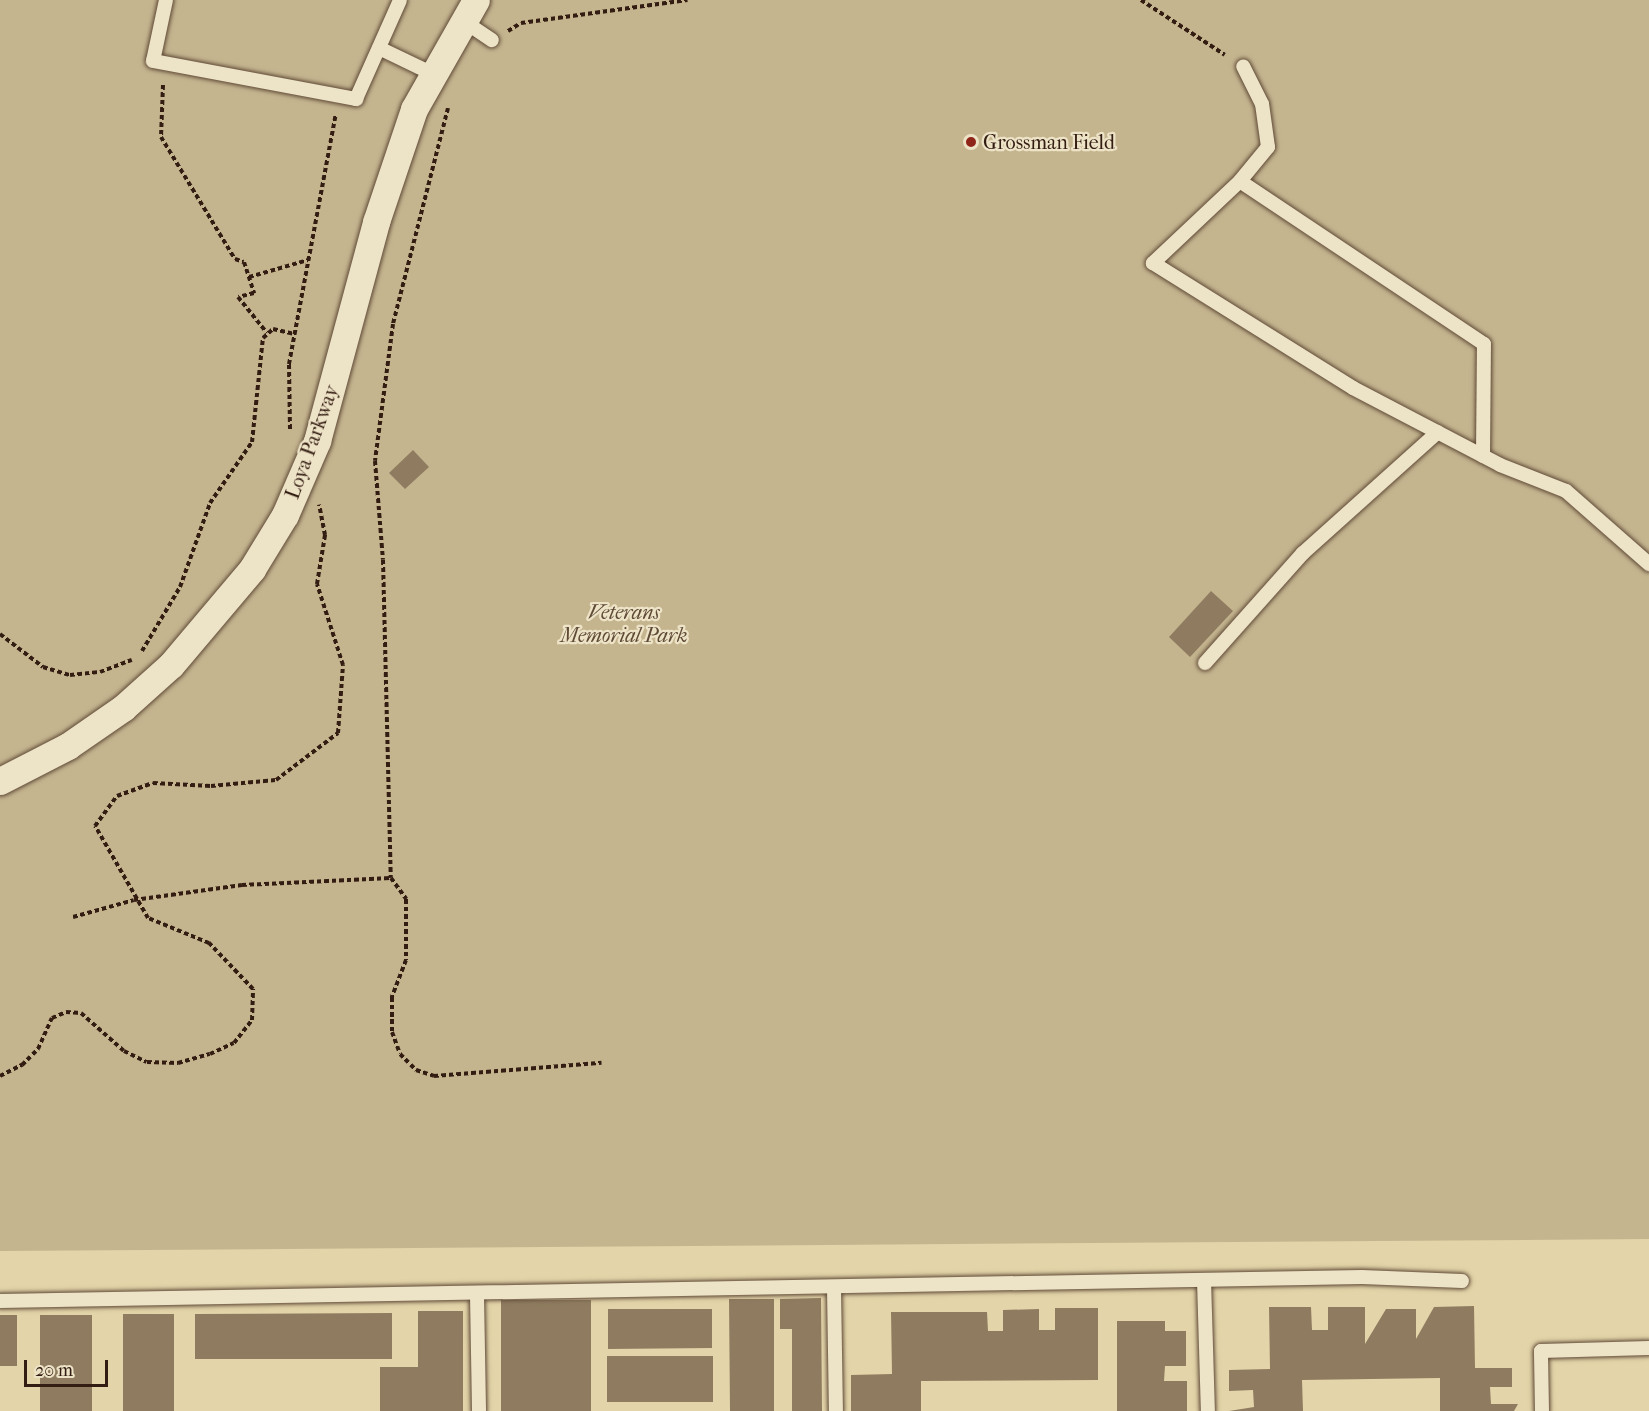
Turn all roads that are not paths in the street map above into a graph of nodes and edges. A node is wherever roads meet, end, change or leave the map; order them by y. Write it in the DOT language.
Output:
graph roads {
  1 [pos="165,0"];
  2 [pos="400,0"];
  3 [pos="469,10"];
  4 [pos="492,40"];
  5 [pos="379,48"];
  6 [pos="1243,66"];
  7 [pos="430,74"];
  8 [pos="1240,181"];
  9 [pos="1438,432"];
  10 [pos="1483,456"];
  11 [pos="1649,564"];
  12 [pos="1205,663"];
  13 [pos="0,781"];
  14 [pos="1204,1280"];
  15 [pos="1462,1281"];
  16 [pos="834,1288"];
  17 [pos="477,1295"];
  18 [pos="0,1301"];
  19 [pos="1649,1348"];
  20 [pos="479,1411"];
  21 [pos="836,1411"];
  22 [pos="1208,1411"];
  23 [pos="1542,1411"];
  1 -- 5 [label="lane"];
  2 -- 5 [label="lane"];
  3 -- 4 [label="lane"];
  3 -- 7 [label="street, Loya Parkway"];
  5 -- 7 [label="lane"];
  6 -- 8 [label="lane"];
  7 -- 13 [label="street, Loya Parkway"];
  8 -- 9 [label="lane"];
  8 -- 10 [label="lane"];
  9 -- 10 [label="lane"];
  9 -- 12 [label="lane"];
  10 -- 11 [label="lane"];
  14 -- 15 [label="lane"];
  14 -- 16 [label="lane"];
  14 -- 22 [label="lane"];
  16 -- 17 [label="lane"];
  16 -- 21 [label="lane"];
  17 -- 18 [label="lane"];
  17 -- 20 [label="lane"];
  19 -- 23 [label="lane"];
}
